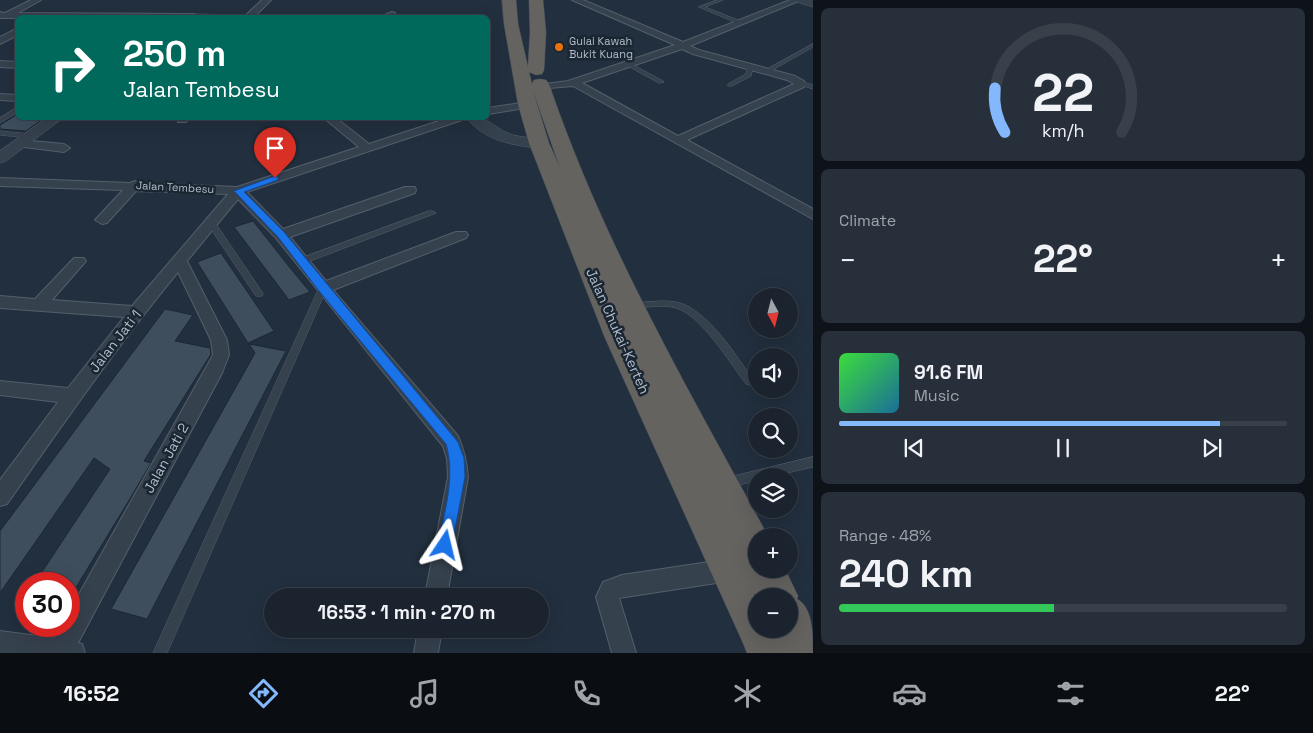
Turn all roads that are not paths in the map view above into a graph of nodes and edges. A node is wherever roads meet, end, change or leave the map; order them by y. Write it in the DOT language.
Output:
graph roads {
  1 [pos="37,0"];
  2 [pos="267,0"];
  3 [pos="494,0"];
  4 [pos="523,0"];
  5 [pos="536,0"];
  6 [pos="576,0"];
  7 [pos="721,0"];
  8 [pos="795,0"];
  9 [pos="813,4"];
  10 [pos="209,6"];
  11 [pos="3,15"];
  12 [pos="197,15"];
  13 [pos="250,15"];
  14 [pos="516,20"];
  15 [pos="741,23"];
  16 [pos="15,35"];
  17 [pos="0,41"];
  18 [pos="683,46"];
  19 [pos="813,46"];
  20 [pos="0,64"];
  21 [pos="628,64"];
  22 [pos="15,65"];
  23 [pos="750,67"];
  24 [pos="767,71"];
  25 [pos="574,82"];
  26 [pos="661,82"];
  27 [pos="800,83"];
  28 [pos="730,86"];
  29 [pos="813,87"];
  30 [pos="532,91"];
  31 [pos="0,97"];
  32 [pos="15,98"];
  33 [pos="490,110"];
  34 [pos="15,111"];
  35 [pos="53,120"];
  36 [pos="332,120"];
  37 [pos="452,120"];
  38 [pos="477,120"];
  39 [pos="0,121"];
  40 [pos="0,133"];
  41 [pos="25,140"];
  42 [pos="678,140"];
  43 [pos="539,143"];
  44 [pos="64,148"];
  45 [pos="367,148"];
  46 [pos="0,158"];
  47 [pos="0,182"];
  48 [pos="135,186"];
  49 [pos="410,190"];
  50 [pos="238,191"];
  51 [pos="432,213"];
  52 [pos="813,215"];
  53 [pos="102,220"];
  54 [pos="211,223"];
  55 [pos="281,235"];
  56 [pos="461,235"];
  57 [pos="179,260"];
  58 [pos="79,261"];
  59 [pos="302,261"];
  60 [pos="323,288"];
  61 [pos="259,294"];
  62 [pos="0,302"];
  63 [pos="39,305"];
  64 [pos="631,306"];
  65 [pos="136,312"];
  66 [pos="748,380"];
  67 [pos="0,388"];
  68 [pos="72,396"];
  69 [pos="813,462"];
  70 [pos="722,484"];
  71 [pos="0,497"];
  72 [pos="748,535"];
  73 [pos="747,569"];
  74 [pos="437,588"];
  75 [pos="750,588"];
  76 [pos="770,588"];
  77 [pos="798,632"];
  78 [pos="428,638"];
  79 [pos="762,638"];
  80 [pos="0,643"];
  81 [pos="66,652"];
  82 [pos="160,653"];
  83 [pos="426,653"];
  84 [pos="624,653"];
  85 [pos="769,653"];
  86 [pos="808,653"];
  1 -- 11 [label="street"];
  2 -- 13 [label="street"];
  3 -- 30 [label="highway"];
  4 -- 14 [label="highway, Jalan Chukai-Kerteh"];
  5 -- 30 [label="highway"];
  6 -- 18 [label="street"];
  7 -- 15 [label="lane"];
  8 -- 9 [label="street"];
  8 -- 15 [label="street"];
  10 -- 12 [label="street"];
  14 -- 30 [label="highway, Jalan Chukai-Kerteh"];
  15 -- 18 [label="street"];
  16 -- 17 [label="street"];
  18 -- 21 [label="street"];
  18 -- 23 [label="street"];
  19 -- 24 [label="lane"];
  20 -- 22 [label="street"];
  21 -- 25 [label="street"];
  21 -- 26 [label="lane"];
  23 -- 24 [label="street"];
  23 -- 28 [label="lane"];
  24 -- 27 [label="street"];
  25 -- 30 [label="street"];
  25 -- 42 [label="street"];
  27 -- 29 [label="lane"];
  27 -- 42 [label="street"];
  30 -- 33 [label="street"];
  30 -- 43 [label="highway, Jalan Chukai-Kerteh"];
  30 -- 64 [label="highway, Jalan Chukai-Kerteh"];
  31 -- 32 [label="street"];
  34 -- 39 [label="lane"];
  35 -- 41 [label="street"];
  36 -- 45 [label="street"];
  37 -- 45 [label="street, Jalan Tembesu"];
  38 -- 43 [label="street"];
  40 -- 41 [label="lane"];
  41 -- 44 [label="street"];
  41 -- 46 [label="street"];
  42 -- 52 [label="street"];
  43 -- 73 [label="highway, Jalan Chukai-Kerteh"];
  45 -- 50 [label="street, Jalan Tembesu"];
  47 -- 48 [label="street, Jalan Tembesu"];
  48 -- 50 [label="street, Jalan Tembesu"];
  48 -- 53 [label="street"];
  49 -- 55 [label="street"];
  50 -- 54 [label="street, Jalan Jati 1"];
  50 -- 55 [label="street"];
  51 -- 59 [label="lane"];
  54 -- 57 [label="street, Jalan Jati 1"];
  54 -- 61 [label="lane"];
  55 -- 59 [label="street"];
  56 -- 60 [label="street"];
  57 -- 65 [label="street, Jalan Jati 1"];
  57 -- 81 [label="street, Jalan Jati 2"];
  58 -- 63 [label="street"];
  59 -- 60 [label="street"];
  60 -- 74 [label="street"];
  60 -- 82 [label="lane"];
  62 -- 63 [label="street"];
  63 -- 65 [label="street"];
  64 -- 66 [label="lane"];
  64 -- 70 [label="highway, Jalan Chukai-Kerteh"];
  65 -- 68 [label="street, Jalan Jati 1"];
  67 -- 68 [label="street"];
  68 -- 71 [label="street, Jalan Jati 1"];
  69 -- 70 [label="lane"];
  70 -- 72 [label="highway, Jalan Chukai-Kerteh"];
  73 -- 75 [label="highway, Jalan Chukai-Kerteh"];
  73 -- 76 [label="highway, Jalan Chukai-Kerteh"];
  73 -- 84 [label="street"];
  77 -- 86 [label="highway"];
  78 -- 83 [label="street"];
  79 -- 85 [label="highway, Jalan Chukai-Kerteh"];
  80 -- 81 [label="street"];
}
